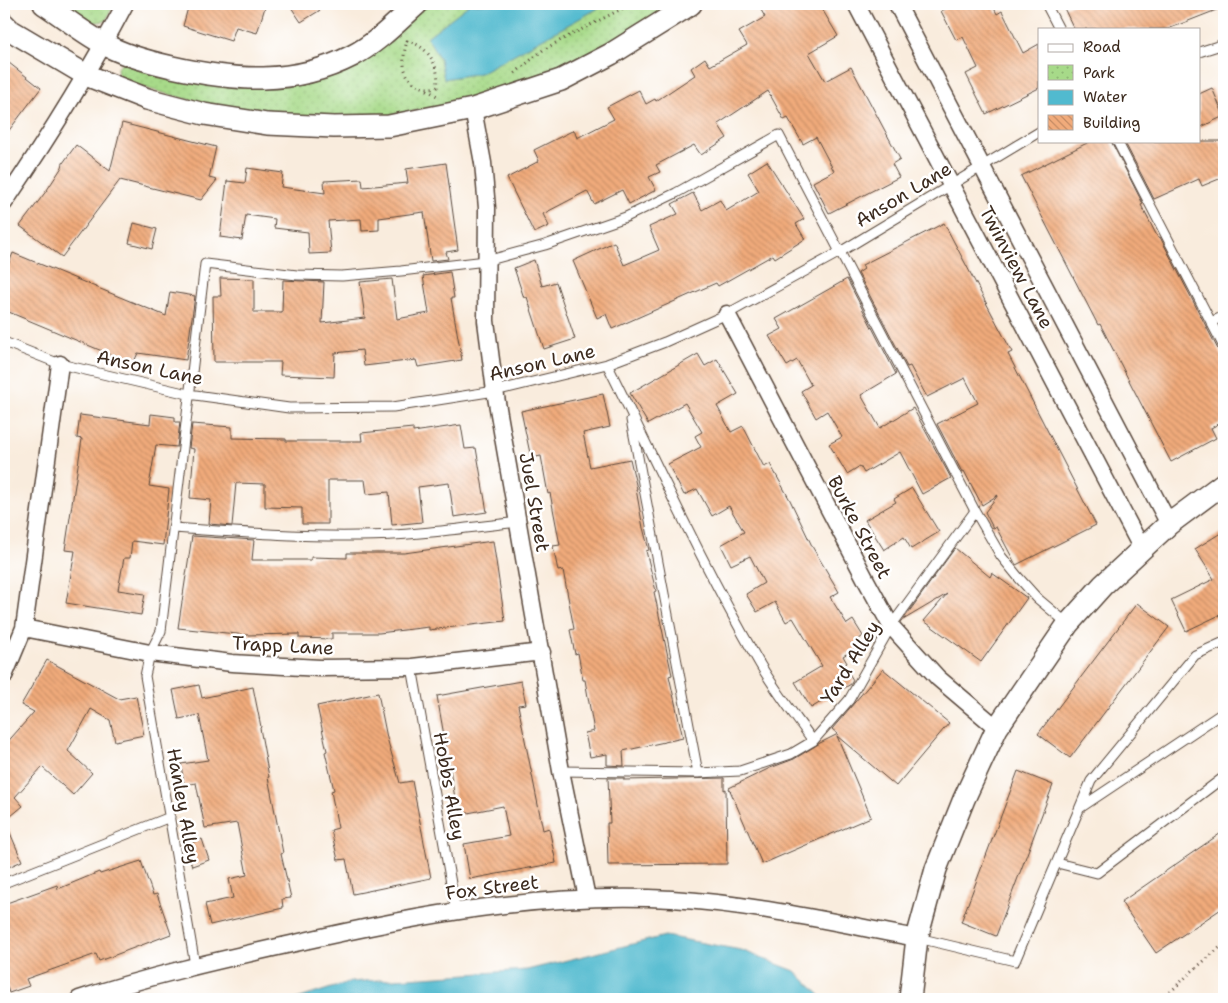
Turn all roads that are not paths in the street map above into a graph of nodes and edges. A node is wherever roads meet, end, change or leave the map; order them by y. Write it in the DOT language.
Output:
graph roads {
  1 [pos="44,4"];
  2 [pos="125,4"];
  3 [pos="417,4"];
  4 [pos="691,4"];
  5 [pos="856,4"];
  6 [pos="897,4"];
  7 [pos="1046,4"];
  8 [pos="4,24"];
  9 [pos="1058,28"];
  10 [pos="1224,44"];
  11 [pos="104,45"];
  12 [pos="1200,52"];
  13 [pos="86,75"];
  14 [pos="473,110"];
  15 [pos="1038,133"];
  16 [pos="1118,142"];
  17 [pos="982,166"];
  18 [pos="950,184"];
  19 [pos="4,203"];
  20 [pos="840,252"];
  21 [pos="486,262"];
  22 [pos="727,314"];
  23 [pos="1224,316"];
  24 [pos="1211,322"];
  25 [pos="4,342"];
  26 [pos="1224,347"];
  27 [pos="60,364"];
  28 [pos="607,364"];
  29 [pos="495,391"];
  30 [pos="188,394"];
  31 [pos="629,407"];
  32 [pos="1224,483"];
  33 [pos="975,511"];
  34 [pos="518,522"];
  35 [pos="1169,524"];
  36 [pos="173,528"];
  37 [pos="1142,549"];
  38 [pos="1068,624"];
  39 [pos="891,626"];
  40 [pos="24,628"];
  41 [pos="1224,642"];
  42 [pos="542,652"];
  43 [pos="150,653"];
  44 [pos="412,666"];
  45 [pos="4,676"];
  46 [pos="1224,712"];
  47 [pos="997,728"];
  48 [pos="813,740"];
  49 [pos="562,771"];
  50 [pos="698,773"];
  51 [pos="1224,777"];
  52 [pos="1080,808"];
  53 [pos="170,817"];
  54 [pos="1057,863"];
  55 [pos="4,883"];
  56 [pos="588,898"];
  57 [pos="456,911"];
  58 [pos="918,938"];
  59 [pos="195,966"];
  60 [pos="79,999"];
  61 [pos="910,999"];
  1 -- 11 [label="street"];
  2 -- 11 [label="street"];
  3 -- 11 [label="street"];
  4 -- 14 [label="street"];
  5 -- 18 [label="street, Twinview Lane"];
  6 -- 17 [label="street, Twinview Lane"];
  7 -- 9 [label="lane"];
  8 -- 13 [label="street"];
  10 -- 12 [label="lane"];
  11 -- 13 [label="street"];
  13 -- 14 [label="street"];
  13 -- 19 [label="street"];
  14 -- 21 [label="street, Juel Street"];
  15 -- 17 [label="lane, Anson Lane"];
  16 -- 24 [label="lane"];
  17 -- 18 [label="lane, Anson Lane"];
  17 -- 35 [label="street, Twinview Lane"];
  18 -- 20 [label="lane, Anson Lane"];
  18 -- 37 [label="street, Twinview Lane"];
  20 -- 21 [label="lane"];
  20 -- 22 [label="lane, Anson Lane"];
  20 -- 33 [label="lane"];
  21 -- 29 [label="street, Juel Street"];
  21 -- 30 [label="lane, Hanley Alley"];
  22 -- 28 [label="lane, Anson Lane"];
  22 -- 39 [label="street, Burke Street"];
  23 -- 24 [label="lane"];
  24 -- 26 [label="lane"];
  25 -- 27 [label="lane, Anson Lane"];
  27 -- 30 [label="lane, Anson Lane"];
  27 -- 40 [label="street"];
  28 -- 29 [label="lane, Anson Lane"];
  28 -- 31 [label="lane"];
  29 -- 30 [label="lane, Anson Lane"];
  29 -- 34 [label="street, Juel Street"];
  30 -- 36 [label="lane, Hanley Alley"];
  31 -- 48 [label="lane"];
  31 -- 50 [label="lane"];
  32 -- 35 [label="street"];
  33 -- 38 [label="lane"];
  33 -- 39 [label="lane, Yard Alley"];
  34 -- 36 [label="lane"];
  34 -- 42 [label="street, Juel Street"];
  35 -- 37 [label="street"];
  36 -- 43 [label="lane, Hanley Alley"];
  37 -- 38 [label="street"];
  38 -- 47 [label="street"];
  39 -- 47 [label="street, Burke Street"];
  39 -- 48 [label="lane, Yard Alley"];
  40 -- 43 [label="street, Trapp Lane"];
  40 -- 45 [label="street"];
  41 -- 52 [label="lane"];
  42 -- 44 [label="street, Trapp Lane"];
  42 -- 49 [label="street, Juel Street"];
  43 -- 44 [label="street, Trapp Lane"];
  43 -- 53 [label="lane, Hanley Alley"];
  44 -- 57 [label="lane, Hobbs Alley"];
  46 -- 52 [label="lane"];
  47 -- 58 [label="street"];
  48 -- 50 [label="lane, Yard Alley"];
  49 -- 50 [label="lane, Yard Alley"];
  49 -- 56 [label="street, Juel Street"];
  51 -- 54 [label="lane"];
  52 -- 54 [label="lane"];
  53 -- 55 [label="lane"];
  53 -- 59 [label="lane, Hanley Alley"];
  54 -- 58 [label="lane"];
  56 -- 57 [label="street, Fox Street"];
  56 -- 58 [label="street, Fox Street"];
  57 -- 59 [label="street, Fox Street"];
  58 -- 61 [label="street"];
  59 -- 60 [label="street, Fox Street"];
}
